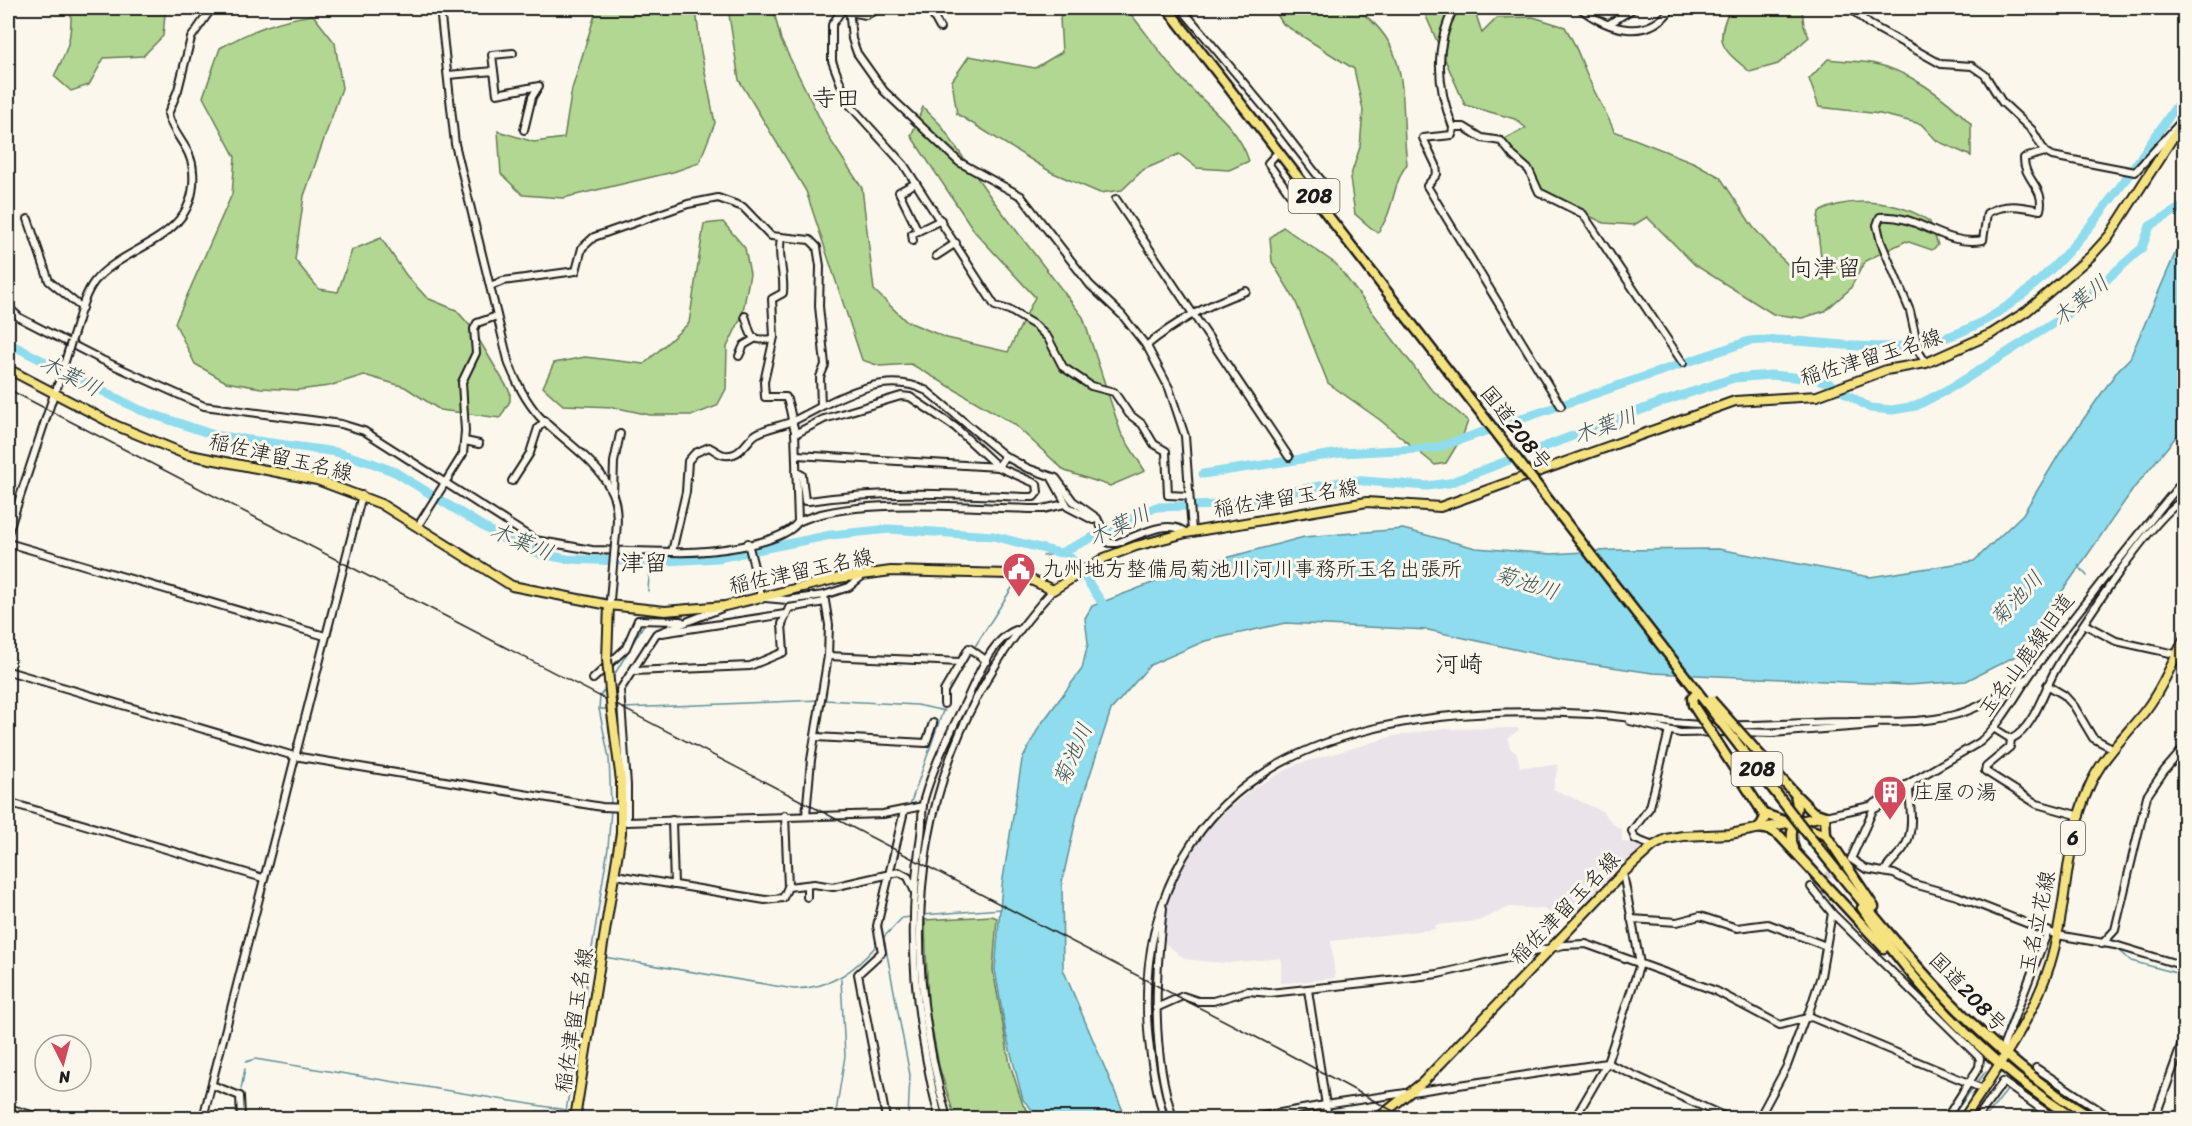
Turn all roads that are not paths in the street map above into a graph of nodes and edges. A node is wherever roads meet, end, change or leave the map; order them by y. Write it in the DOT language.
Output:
graph roads {
  1 [pos="212,8"];
  2 [pos="440,8"];
  3 [pos="929,8"];
  4 [pos="1167,8"];
  5 [pos="1181,8"];
  6 [pos="1454,8"];
  7 [pos="1580,8"];
  8 [pos="1634,8"];
  9 [pos="1672,8"];
  10 [pos="1850,8"];
  11 [pos="847,9"];
  12 [pos="874,11"];
  13 [pos="1609,24"];
  14 [pos="940,28"];
  15 [pos="513,53"];
  16 [pos="494,71"];
  17 [pos="448,75"];
  18 [pos="2184,119"];
  19 [pos="1453,127"];
  20 [pos="524,130"];
  21 [pos="1279,151"];
  22 [pos="2045,152"];
  23 [pos="916,183"];
  24 [pos="1116,199"];
  25 [pos="28,219"];
  26 [pos="941,220"];
  27 [pos="918,231"];
  28 [pos="781,238"];
  29 [pos="913,241"];
  30 [pos="956,243"];
  31 [pos="936,256"];
  32 [pos="490,286"];
  33 [pos="1246,291"];
  34 [pos="8,307"];
  35 [pos="82,308"];
  36 [pos="1194,313"];
  37 [pos="497,316"];
  38 [pos="745,316"];
  39 [pos="756,338"];
  40 [pos="774,339"];
  41 [pos="1146,346"];
  42 [pos="739,356"];
  43 [pos="1683,363"];
  44 [pos="1926,363"];
  45 [pos="8,369"];
  46 [pos="55,392"];
  47 [pos="821,406"];
  48 [pos="1561,406"];
  49 [pos="546,421"];
  50 [pos="792,421"];
  51 [pos="620,434"];
  52 [pos="795,434"];
  53 [pos="465,441"];
  54 [pos="479,444"];
  55 [pos="796,454"];
  56 [pos="1005,456"];
  57 [pos="1289,457"];
  58 [pos="998,467"];
  59 [pos="796,472"];
  60 [pos="1051,475"];
  61 [pos="2184,480"];
  62 [pos="512,481"];
  63 [pos="446,482"];
  64 [pos="613,494"];
  65 [pos="362,495"];
  66 [pos="1189,496"];
  67 [pos="2184,500"];
  68 [pos="1065,504"];
  69 [pos="1098,521"];
  70 [pos="798,522"];
  71 [pos="420,523"];
  72 [pos="1189,532"];
  73 [pos="8,533"];
  74 [pos="8,543"];
  75 [pos="748,545"];
  76 [pos="672,552"];
  77 [pos="866,573"];
  78 [pos="1053,590"];
  79 [pos="824,595"];
  80 [pos="762,596"];
  81 [pos="825,602"];
  82 [pos="610,603"];
  83 [pos="725,606"];
  84 [pos="785,614"];
  85 [pos="689,621"];
  86 [pos="2084,624"];
  87 [pos="1018,630"];
  88 [pos="656,634"];
  89 [pos="325,636"];
  90 [pos="2184,639"];
  91 [pos="2177,655"];
  92 [pos="828,656"];
  93 [pos="987,661"];
  94 [pos="960,662"];
  95 [pos="1680,667"];
  96 [pos="8,671"];
  97 [pos="633,671"];
  98 [pos="2027,678"];
  99 [pos="593,679"];
  100 [pos="2047,685"];
  101 [pos="1698,692"];
  102 [pos="944,704"];
  103 [pos="1606,715"];
  104 [pos="1886,720"];
  105 [pos="933,723"];
  106 [pos="1995,729"];
  107 [pos="1669,731"];
  108 [pos="816,737"];
  109 [pos="2011,739"];
  110 [pos="2112,748"];
  111 [pos="2184,748"];
  112 [pos="294,756"];
  113 [pos="949,756"];
  114 [pos="929,780"];
  115 [pos="1913,781"];
  116 [pos="1909,790"];
  117 [pos="1795,794"];
  118 [pos="8,802"];
  119 [pos="923,806"];
  120 [pos="617,807"];
  121 [pos="907,810"];
  122 [pos="1762,811"];
  123 [pos="785,815"];
  124 [pos="806,815"];
  125 [pos="1825,816"];
  126 [pos="2080,816"];
  127 [pos="672,820"];
  128 [pos="1794,823"];
  129 [pos="1759,828"];
  130 [pos="1826,835"];
  131 [pos="1653,846"];
  132 [pos="1796,853"];
  133 [pos="1836,870"];
  134 [pos="1884,872"];
  135 [pos="889,873"];
  136 [pos="1623,873"];
  137 [pos="616,875"];
  138 [pos="263,878"];
  139 [pos="675,885"];
  140 [pos="807,885"];
  141 [pos="788,887"];
  142 [pos="1811,887"];
  143 [pos="915,893"];
  144 [pos="807,897"];
  145 [pos="1164,899"];
  146 [pos="1832,913"];
  147 [pos="1631,919"];
  148 [pos="2048,931"];
  149 [pos="2056,935"];
  150 [pos="2101,944"];
  151 [pos="1826,946"];
  152 [pos="1550,950"];
  153 [pos="1640,964"];
  154 [pos="2184,966"];
  155 [pos="1924,971"];
  156 [pos="1922,987"];
  157 [pos="1308,990"];
  158 [pos="1156,1008"];
  159 [pos="1811,1017"];
  160 [pos="1804,1020"];
  161 [pos="2184,1038"];
  162 [pos="2003,1054"];
  163 [pos="1607,1063"];
  164 [pos="1999,1064"];
  165 [pos="2036,1068"];
  166 [pos="1966,1083"];
  167 [pos="212,1085"];
  168 [pos="1983,1089"];
  169 [pos="1411,1093"];
  170 [pos="1325,1105"];
  171 [pos="8,1108"];
  172 [pos="16,1115"];
  173 [pos="42,1119"];
  174 [pos="203,1119"];
  175 [pos="241,1119"];
  176 [pos="575,1119"];
  177 [pos="886,1119"];
  178 [pos="939,1119"];
  179 [pos="947,1119"];
  180 [pos="1164,1119"];
  181 [pos="1173,1119"];
  182 [pos="1252,1119"];
  183 [pos="1328,1119"];
  184 [pos="1378,1119"];
  185 [pos="1575,1119"];
  186 [pos="1728,1119"];
  187 [pos="1759,1119"];
  188 [pos="1956,1119"];
  189 [pos="1964,1119"];
  190 [pos="1977,1119"];
  191 [pos="2054,1119"];
  192 [pos="2073,1119"];
  193 [pos="2092,1119"];
  194 [pos="2111,1119"];
  195 [pos="2155,1119"];
  1 -- 35 [label="street"];
  2 -- 17 [label="street"];
  3 -- 14 [label="street"];
  4 -- 21 [label="highway, 国道208号 / 208"];
  5 -- 21 [label="street, bridge"];
  6 -- 19 [label="street"];
  7 -- 13 [label="street"];
  8 -- 13 [label="street"];
  9 -- 13 [label="street"];
  10 -- 22 [label="street"];
  11 -- 12 [label="street"];
  11 -- 23 [label="street"];
  11 -- 41 [label="street"];
  15 -- 16 [label="street"];
  16 -- 17 [label="street"];
  16 -- 20 [label="street"];
  17 -- 32 [label="street"];
  18 -- 22 [label="street"];
  18 -- 44 [label="main road, 稲佐津留玉名線"];
  19 -- 43 [label="street"];
  19 -- 48 [label="street"];
  21 -- 95 [label="highway, 国道208号 / 208, bridge"];
  22 -- 44 [label="street"];
  23 -- 26 [label="street"];
  23 -- 27 [label="street"];
  24 -- 36 [label="street"];
  25 -- 35 [label="street"];
  26 -- 27 [label="street"];
  26 -- 30 [label="street"];
  27 -- 29 [label="street"];
  28 -- 32 [label="street"];
  28 -- 40 [label="street"];
  28 -- 47 [label="street"];
  30 -- 31 [label="street"];
  30 -- 66 [label="street"];
  32 -- 37 [label="street"];
  33 -- 36 [label="street"];
  34 -- 63 [label="street"];
  35 -- 46 [label="street, bridge"];
  36 -- 41 [label="street"];
  36 -- 57 [label="street"];
  37 -- 49 [label="street"];
  37 -- 53 [label="street"];
  38 -- 39 [label="street"];
  39 -- 40 [label="street"];
  39 -- 42 [label="street"];
  40 -- 50 [label="street"];
  41 -- 66 [label="street"];
  44 -- 72 [label="main road, 稲佐津留玉名線"];
  45 -- 46 [label="main road, 稲佐津留玉名線"];
  46 -- 65 [label="main road, 稲佐津留玉名線"];
  46 -- 73 [label="street"];
  47 -- 50 [label="street"];
  47 -- 56 [label="street"];
  49 -- 62 [label="street"];
  49 -- 64 [label="street"];
  50 -- 52 [label="street"];
  50 -- 76 [label="street"];
  51 -- 64 [label="street"];
  52 -- 55 [label="street"];
  52 -- 58 [label="street"];
  53 -- 54 [label="street"];
  53 -- 63 [label="street"];
  55 -- 58 [label="street"];
  55 -- 59 [label="street"];
  56 -- 58 [label="street"];
  56 -- 60 [label="street"];
  58 -- 59 [label="street"];
  59 -- 70 [label="street"];
  60 -- 68 [label="street"];
  60 -- 69 [label="street"];
  61 -- 98 [label="street, 玉名山鹿線旧道"];
  63 -- 71 [label="street"];
  63 -- 76 [label="street"];
  64 -- 82 [label="street, bridge"];
  65 -- 71 [label="main road, 稲佐津留玉名線"];
  65 -- 89 [label="street"];
  66 -- 72 [label="street"];
  67 -- 86 [label="street"];
  68 -- 69 [label="street"];
  68 -- 70 [label="street"];
  69 -- 72 [label="street"];
  70 -- 75 [label="street"];
  71 -- 82 [label="main road, 稲佐津留玉名線"];
  72 -- 78 [label="main road, 稲佐津留玉名線"];
  74 -- 89 [label="street"];
  75 -- 76 [label="street"];
  75 -- 80 [label="street"];
  77 -- 78 [label="main road, 稲佐津留玉名線"];
  77 -- 79 [label="street"];
  77 -- 80 [label="main road, 稲佐津留玉名線"];
  78 -- 87 [label="street"];
  79 -- 80 [label="street"];
  79 -- 81 [label="street"];
  80 -- 83 [label="main road, 稲佐津留玉名線"];
  81 -- 84 [label="street"];
  81 -- 92 [label="street"];
  82 -- 83 [label="main road, 稲佐津留玉名線"];
  82 -- 120 [label="main road, 稲佐津留玉名線, bridge"];
  83 -- 85 [label="street"];
  84 -- 88 [label="street"];
  84 -- 97 [label="street"];
  85 -- 88 [label="street"];
  85 -- 99 [label="street"];
  86 -- 91 [label="street"];
  86 -- 100 [label="street"];
  87 -- 93 [label="street"];
  87 -- 113 [label="street"];
  88 -- 97 [label="street"];
  89 -- 112 [label="street"];
  90 -- 91 [label="main road, 玉名立花線 / 6"];
  91 -- 110 [label="main road, 玉名立花線 / 6"];
  92 -- 94 [label="street"];
  92 -- 108 [label="street"];
  93 -- 94 [label="street"];
  93 -- 114 [label="street"];
  94 -- 102 [label="street"];
  95 -- 101 [label="highway, 国道208号 / 208, bridge"];
  95 -- 117 [label="highway, bridge"];
  96 -- 112 [label="street"];
  97 -- 120 [label="street"];
  98 -- 104 [label="street"];
  98 -- 106 [label="street, 玉名山鹿線旧道"];
  100 -- 109 [label="street"];
  100 -- 110 [label="street"];
  101 -- 122 [label="highway, bridge"];
  101 -- 133 [label="highway, 国道208号 / 208, bridge"];
  103 -- 104 [label="street"];
  103 -- 107 [label="street"];
  103 -- 145 [label="street"];
  104 -- 107 [label="street"];
  105 -- 108 [label="street"];
  106 -- 109 [label="street"];
  106 -- 115 [label="street, 玉名山鹿線旧道"];
  107 -- 131 [label="street"];
  108 -- 124 [label="street"];
  109 -- 126 [label="street"];
  110 -- 126 [label="main road, 玉名立花線 / 6"];
  111 -- 150 [label="street"];
  112 -- 120 [label="street"];
  112 -- 138 [label="street"];
  113 -- 114 [label="street"];
  113 -- 179 [label="street"];
  114 -- 119 [label="street"];
  115 -- 116 [label="street"];
  115 -- 125 [label="street, 玉名山鹿線旧道"];
  116 -- 134 [label="street"];
  116 -- 134 [label="street"];
  117 -- 125 [label="highway"];
  117 -- 128 [label="highway"];
  118 -- 138 [label="street"];
  119 -- 121 [label="street"];
  119 -- 143 [label="street"];
  120 -- 127 [label="street"];
  120 -- 137 [label="main road, 稲佐津留玉名線"];
  121 -- 124 [label="street"];
  121 -- 135 [label="street"];
  122 -- 128 [label="highway"];
  122 -- 129 [label="highway"];
  123 -- 124 [label="street"];
  123 -- 127 [label="street"];
  123 -- 141 [label="street"];
  125 -- 128 [label="main road, 稲佐津留玉名線"];
  125 -- 130 [label="highway"];
  126 -- 149 [label="main road, 玉名立花線 / 6"];
  127 -- 139 [label="street"];
  128 -- 129 [label="main road, 稲佐津留玉名線"];
  128 -- 130 [label="highway"];
  128 -- 132 [label="highway"];
  129 -- 131 [label="main road, 稲佐津留玉名線"];
  129 -- 132 [label="highway"];
  130 -- 155 [label="highway"];
  131 -- 136 [label="main road, 稲佐津留玉名線"];
  132 -- 156 [label="highway"];
  133 -- 155 [label="highway, 国道208号 / 208"];
  133 -- 156 [label="highway, 国道208号 / 208"];
  134 -- 148 [label="street"];
  135 -- 140 [label="street"];
  135 -- 143 [label="street"];
  135 -- 177 [label="street"];
  136 -- 147 [label="street"];
  136 -- 152 [label="main road, 稲佐津留玉名線"];
  137 -- 139 [label="street"];
  137 -- 176 [label="main road, 稲佐津留玉名線"];
  138 -- 167 [label="street"];
  139 -- 141 [label="street"];
  140 -- 141 [label="street"];
  140 -- 144 [label="street"];
  142 -- 146 [label="street"];
  143 -- 178 [label="street"];
  145 -- 158 [label="street"];
  145 -- 180 [label="street"];
  146 -- 151 [label="street"];
  146 -- 166 [label="street"];
  147 -- 151 [label="street"];
  147 -- 153 [label="street"];
  148 -- 149 [label="street"];
  148 -- 162 [label="street"];
  149 -- 150 [label="street"];
  149 -- 162 [label="main road, 玉名立花線 / 6"];
  150 -- 154 [label="street"];
  151 -- 159 [label="street"];
  152 -- 153 [label="street"];
  152 -- 157 [label="street"];
  152 -- 169 [label="main road, 稲佐津留玉名線"];
  153 -- 160 [label="street"];
  153 -- 163 [label="street"];
  155 -- 162 [label="highway, 国道208号 / 208"];
  156 -- 164 [label="highway, 国道208号 / 208"];
  157 -- 158 [label="street"];
  157 -- 170 [label="street"];
  158 -- 181 [label="street"];
  159 -- 160 [label="street"];
  159 -- 166 [label="street"];
  160 -- 187 [label="street"];
  161 -- 195 [label="street"];
  162 -- 164 [label="main road, 玉名立花線"];
  162 -- 193 [label="highway, 国道208号 / 208"];
  163 -- 169 [label="street"];
  163 -- 185 [label="street"];
  163 -- 186 [label="street"];
  164 -- 168 [label="main road, 玉名立花線"];
  164 -- 192 [label="highway, 国道208号 / 208"];
  165 -- 194 [label="street"];
  166 -- 168 [label="street"];
  166 -- 188 [label="street"];
  167 -- 174 [label="street"];
  167 -- 175 [label="street"];
  168 -- 189 [label="main road, 玉名立花線"];
  169 -- 170 [label="street"];
  169 -- 184 [label="main road, 稲佐津留玉名線"];
  170 -- 182 [label="street"];
  170 -- 183 [label="street"];
  171 -- 172 [label="street"];
  172 -- 173 [label="street"];
  190 -- 191 [label="street"];
}
